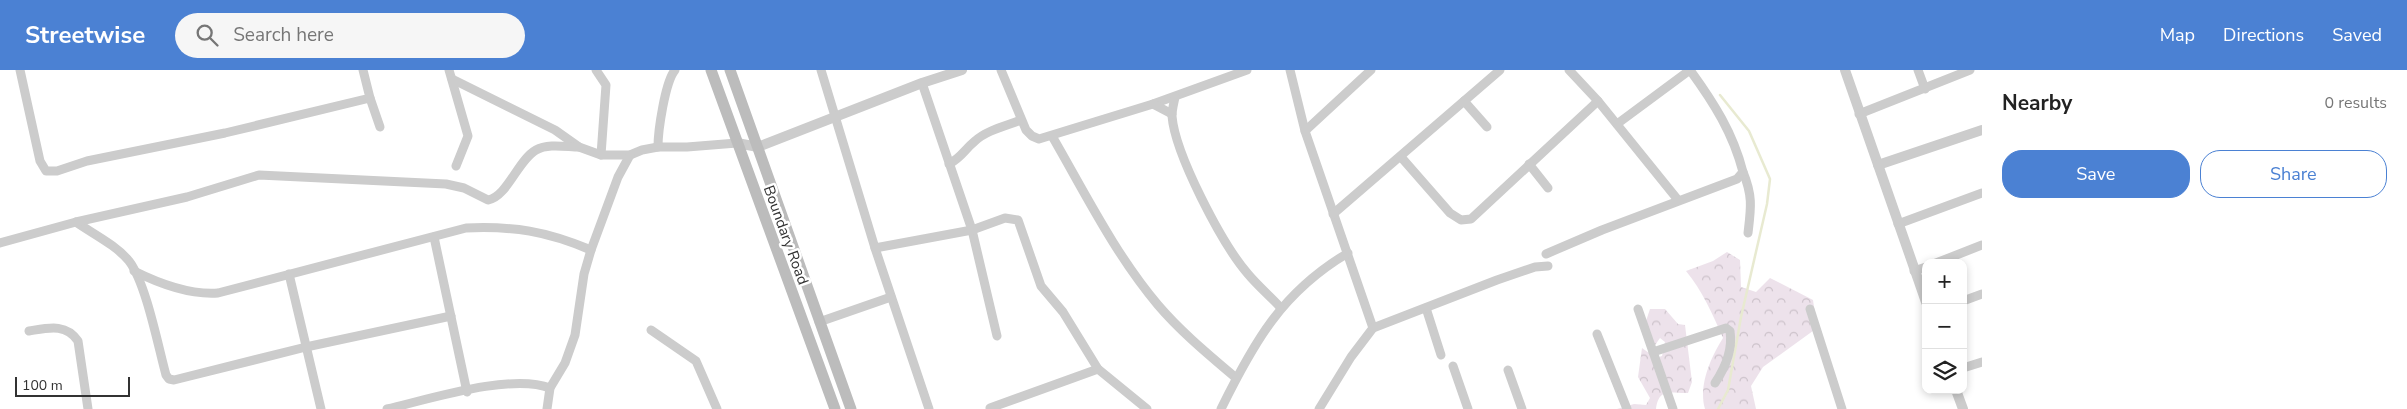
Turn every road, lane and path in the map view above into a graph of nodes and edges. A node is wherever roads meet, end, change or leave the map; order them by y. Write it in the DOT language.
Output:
graph roads {
  1 [pos="20,70"];
  2 [pos="363,70"];
  3 [pos="596,70"];
  4 [pos="675,70"];
  5 [pos="711,70"];
  6 [pos="730,70"];
  7 [pos="821,70"];
  8 [pos="962,70"];
  9 [pos="1001,70"];
  10 [pos="1248,70"];
  11 [pos="1290,70"];
  12 [pos="1371,70"];
  13 [pos="1500,70"];
  14 [pos="1569,70"];
  15 [pos="1845,70"];
  16 [pos="1918,70"];
  17 [pos="1970,70"];
  18 [pos="451,75"];
  19 [pos="922,83"];
  20 [pos="1924,89"];
  21 [pos="1175,96"];
  22 [pos="370,98"];
  23 [pos="1464,101"];
  24 [pos="1598,101"];
  25 [pos="1153,104"];
  26 [pos="1172,114"];
  27 [pos="1859,114"];
  28 [pos="836,118"];
  29 [pos="1021,120"];
  30 [pos="1617,124"];
  31 [pos="380,127"];
  32 [pos="1487,127"];
  33 [pos="1982,130"];
  34 [pos="1305,132"];
  35 [pos="1052,136"];
  36 [pos="737,143"];
  37 [pos="579,147"];
  38 [pos="658,147"];
  39 [pos="758,147"];
  40 [pos="601,155"];
  41 [pos="630,156"];
  42 [pos="1401,157"];
  43 [pos="949,164"];
  44 [pos="1529,164"];
  45 [pos="1878,165"];
  46 [pos="456,166"];
  47 [pos="1744,172"];
  48 [pos="1548,188"];
  49 [pos="1982,193"];
  50 [pos="1678,200"];
  51 [pos="1333,214"];
  52 [pos="76,222"];
  53 [pos="1898,224"];
  54 [pos="972,230"];
  55 [pos="1748,233"];
  56 [pos="434,237"];
  57 [pos="0,243"];
  58 [pos="1982,245"];
  59 [pos="874,248"];
  60 [pos="590,250"];
  61 [pos="1348,253"];
  62 [pos="1546,254"];
  63 [pos="1946,259"];
  64 [pos="1548,266"];
  65 [pos="1922,268"];
  66 [pos="134,271"];
  67 [pos="1914,271"];
  68 [pos="289,274"];
  69 [pos="153,280"];
  70 [pos="141,290"];
  71 [pos="1922,292"];
  72 [pos="1982,294"];
  73 [pos="891,297"];
  74 [pos="1967,300"];
  75 [pos="1280,307"];
  76 [pos="1426,308"];
  77 [pos="1638,309"];
  78 [pos="1810,309"];
  79 [pos="451,316"];
  80 [pos="819,322"];
  81 [pos="1372,328"];
  82 [pos="650,330"];
  83 [pos="30,331"];
  84 [pos="1597,334"];
  85 [pos="997,336"];
  86 [pos="306,347"];
  87 [pos="1652,352"];
  88 [pos="1442,355"];
  89 [pos="1982,362"];
  90 [pos="1453,366"];
  91 [pos="1967,367"];
  92 [pos="1098,368"];
  93 [pos="1508,370"];
  94 [pos="1236,378"];
  95 [pos="1715,383"];
  96 [pos="550,388"];
  97 [pos="466,392"];
  98 [pos="1957,394"];
  99 [pos="990,408"];
  100 [pos="88,409"];
  101 [pos="321,409"];
  102 [pos="387,409"];
  103 [pos="547,409"];
  104 [pos="717,409"];
  105 [pos="834,409"];
  106 [pos="851,409"];
  107 [pos="929,409"];
  108 [pos="1147,409"];
  109 [pos="1221,409"];
  110 [pos="1319,409"];
  111 [pos="1468,409"];
  112 [pos="1522,409"];
  113 [pos="1627,409"];
  114 [pos="1672,409"];
  115 [pos="1842,409"];
  116 [pos="1963,409"];
  1 -- 22 [label="street"];
  2 -- 22 [label="street"];
  3 -- 40 [label="street"];
  4 -- 38 [label="street"];
  5 -- 36 [label="main road, Boundary Road"];
  6 -- 39 [label="main road, Boundary Road"];
  7 -- 28 [label="street"];
  8 -- 19 [label="street"];
  9 -- 29 [label="street"];
  10 -- 21 [label="street"];
  11 -- 34 [label="street"];
  12 -- 34 [label="street"];
  13 -- 23 [label="street"];
  14 -- 24 [label="street"];
  15 -- 27 [label="street"];
  16 -- 20 [label="street"];
  17 -- 20 [label="street"];
  18 -- 37 [label="street"];
  18 -- 46 [label="street"];
  19 -- 28 [label="street"];
  19 -- 43 [label="street"];
  20 -- 27 [label="street"];
  21 -- 25 [label="street"];
  21 -- 26 [label="street"];
  22 -- 31 [label="street"];
  23 -- 32 [label="street"];
  23 -- 42 [label="street"];
  24 -- 30 [label="street"];
  24 -- 44 [label="street"];
  25 -- 26 [label="street"];
  25 -- 35 [label="street"];
  26 -- 75 [label="street"];
  27 -- 45 [label="street"];
  28 -- 39 [label="street"];
  28 -- 59 [label="street"];
  29 -- 35 [label="street"];
  29 -- 43 [label="street"];
  30 -- 47 [label="street"];
  30 -- 50 [label="street"];
  33 -- 45 [label="street"];
  34 -- 51 [label="street"];
  35 -- 94 [label="street"];
  36 -- 38 [label="street"];
  36 -- 39 [label="street"];
  36 -- 105 [label="main road, Boundary Road"];
  37 -- 40 [label="street"];
  37 -- 52 [label="street"];
  38 -- 41 [label="street"];
  39 -- 80 [label="main road, Boundary Road"];
  40 -- 41 [label="street"];
  41 -- 60 [label="street"];
  42 -- 44 [label="street"];
  42 -- 51 [label="street"];
  43 -- 54 [label="street"];
  44 -- 48 [label="street"];
  45 -- 53 [label="street"];
  47 -- 50 [label="street"];
  47 -- 55 [label="street"];
  49 -- 53 [label="street"];
  50 -- 62 [label="street"];
  51 -- 61 [label="street"];
  52 -- 57 [label="street"];
  52 -- 66 [label="street"];
  53 -- 67 [label="street"];
  54 -- 59 [label="street"];
  54 -- 85 [label="street"];
  54 -- 92 [label="street"];
  56 -- 60 [label="street"];
  56 -- 68 [label="street"];
  56 -- 79 [label="street"];
  58 -- 63 [label="street"];
  59 -- 73 [label="street"];
  60 -- 96 [label="street"];
  61 -- 75 [label="street"];
  61 -- 81 [label="street"];
  64 -- 76 [label="street"];
  65 -- 67 [label="street"];
  66 -- 69 [label="street"];
  66 -- 70 [label="street"];
  67 -- 71 [label="street"];
  68 -- 69 [label="street"];
  68 -- 86 [label="street"];
  69 -- 70 [label="street"];
  70 -- 86 [label="street"];
  72 -- 74 [label="street"];
  73 -- 80 [label="street"];
  73 -- 107 [label="street"];
  75 -- 94 [label="street"];
  76 -- 81 [label="street"];
  76 -- 88 [label="street"];
  77 -- 87 [label="street"];
  78 -- 115 [label="street"];
  79 -- 86 [label="street"];
  79 -- 97 [label="street"];
  80 -- 106 [label="main road, Boundary Road"];
  81 -- 110 [label="street"];
  82 -- 104 [label="street"];
  83 -- 100 [label="street"];
  84 -- 113 [label="street"];
  86 -- 101 [label="street"];
  87 -- 95 [label="street"];
  87 -- 114 [label="street"];
  89 -- 91 [label="street"];
  90 -- 111 [label="street"];
  92 -- 99 [label="street"];
  92 -- 108 [label="street"];
  93 -- 112 [label="street"];
  94 -- 109 [label="street"];
  96 -- 97 [label="street"];
  96 -- 103 [label="street"];
  97 -- 102 [label="street"];
  98 -- 116 [label="street"];
}
